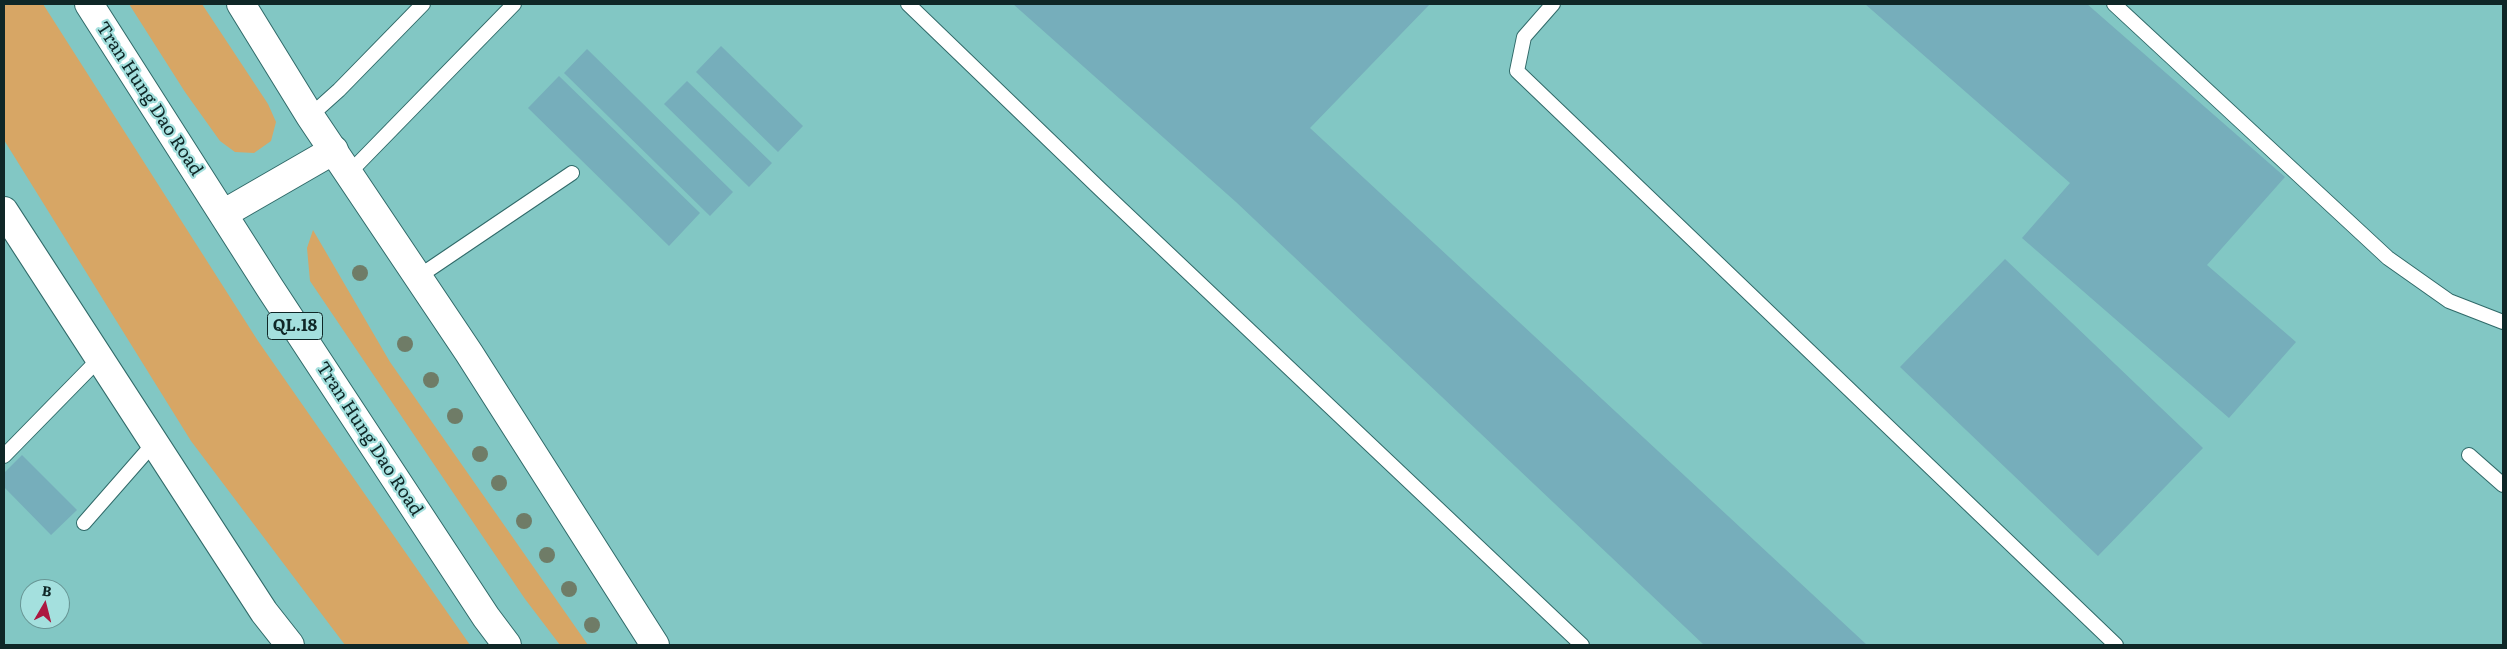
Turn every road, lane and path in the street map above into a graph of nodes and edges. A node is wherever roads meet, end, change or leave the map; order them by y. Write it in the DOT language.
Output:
graph roads {
  1 [pos="89,4"];
  2 [pos="241,4"];
  3 [pos="424,4"];
  4 [pos="514,4"];
  5 [pos="908,4"];
  6 [pos="1553,4"];
  7 [pos="2114,4"];
  8 [pos="310,116"];
  9 [pos="334,150"];
  10 [pos="350,172"];
  11 [pos="572,173"];
  12 [pos="4,211"];
  13 [pos="223,214"];
  14 [pos="418,276"];
  15 [pos="2503,322"];
  16 [pos="99,359"];
  17 [pos="154,443"];
  18 [pos="2469,455"];
  19 [pos="4,456"];
  20 [pos="2503,485"];
  21 [pos="84,523"];
  22 [pos="290,645"];
  23 [pos="508,645"];
  24 [pos="655,645"];
  25 [pos="1582,645"];
  26 [pos="2116,645"];
  1 -- 13 [label="main road, Tran Hung Dao Road / QL.18"];
  2 -- 8 [label="main road"];
  3 -- 8 [label="lane"];
  4 -- 10 [label="lane"];
  5 -- 25 [label="lane"];
  6 -- 26 [label="lane"];
  7 -- 15 [label="lane"];
  8 -- 9 [label="main road"];
  9 -- 10 [label="main road"];
  9 -- 13 [label="main road"];
  10 -- 14 [label="main road"];
  11 -- 14 [label="lane"];
  12 -- 16 [label="main road"];
  13 -- 23 [label="main road, Tran Hung Dao Road / QL.18"];
  14 -- 24 [label="main road"];
  16 -- 17 [label="main road"];
  16 -- 19 [label="lane"];
  17 -- 21 [label="lane"];
  17 -- 22 [label="main road"];
  18 -- 20 [label="lane"];
}
